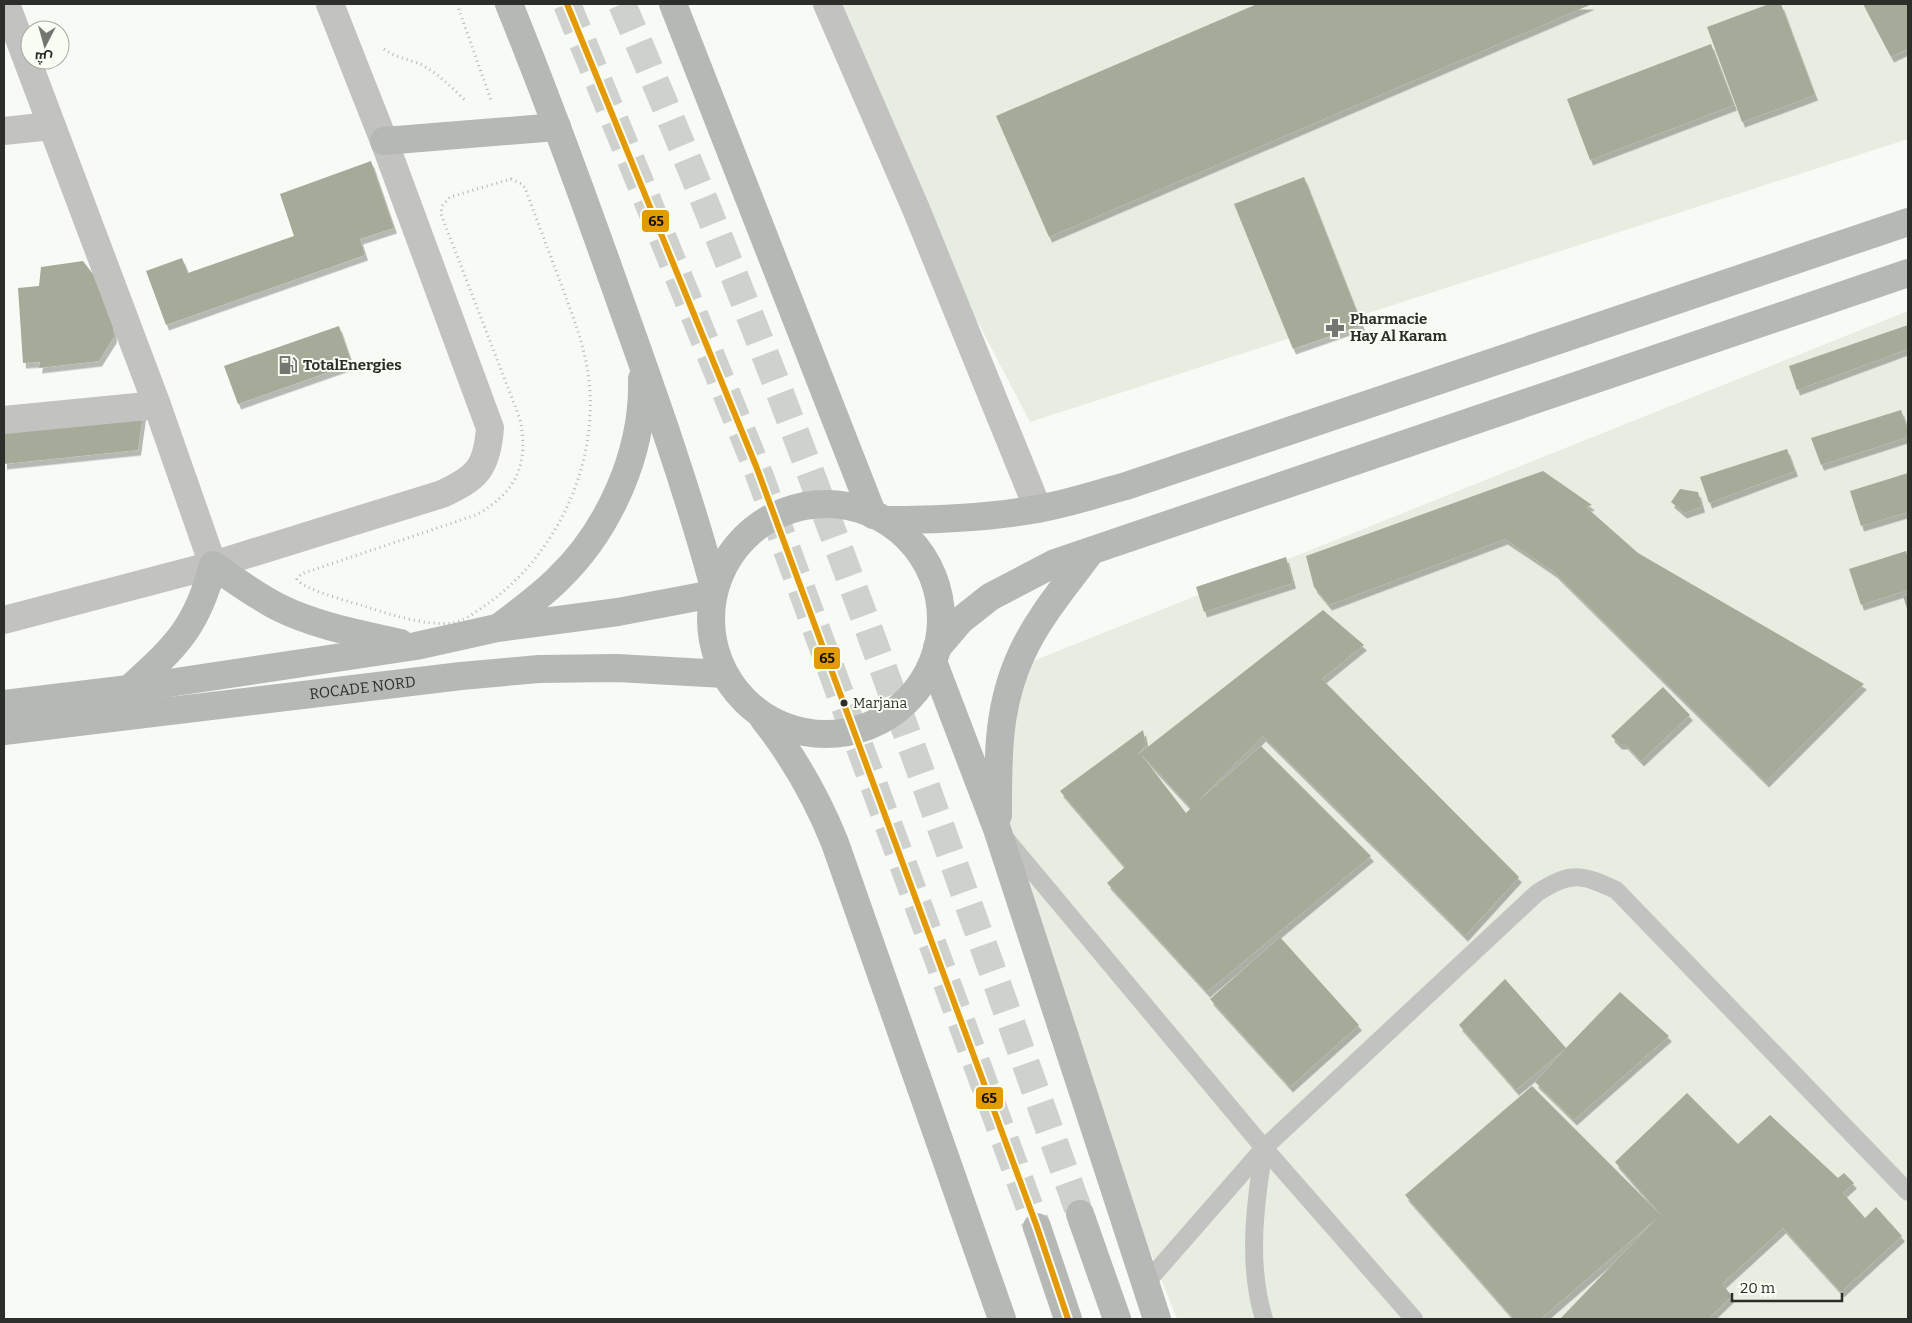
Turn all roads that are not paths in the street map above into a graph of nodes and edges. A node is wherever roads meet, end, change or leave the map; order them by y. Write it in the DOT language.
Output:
graph roads {
  1 [pos="6,4"];
  2 [pos="330,4"];
  3 [pos="509,4"];
  4 [pos="673,4"];
  5 [pos="827,4"];
  6 [pos="51,126"];
  7 [pos="557,127"];
  8 [pos="4,130"];
  9 [pos="384,141"];
  10 [pos="1908,222"];
  11 [pos="1908,273"];
  12 [pos="642,362"];
  13 [pos="156,405"];
  14 [pos="4,420"];
  15 [pos="1038,509"];
  16 [pos="880,517"];
  17 [pos="1091,551"];
  18 [pos="213,565"];
  19 [pos="714,590"];
  20 [pos="4,620"];
  21 [pos="497,628"];
  22 [pos="416,646"];
  23 [pos="936,656"];
  24 [pos="724,674"];
  25 [pos="129,689"];
  26 [pos="4,704"];
  27 [pos="760,715"];
  28 [pos="4,731"];
  29 [pos="997,829"];
  30 [pos="1264,1148"];
  31 [pos="1908,1192"];
  32 [pos="1080,1214"];
  33 [pos="1037,1228"];
  34 [pos="1146,1283"];
  35 [pos="1002,1319"];
  36 [pos="1068,1319"];
  37 [pos="1117,1319"];
  38 [pos="1157,1319"];
  39 [pos="1264,1319"];
  40 [pos="1414,1319"];
  1 -- 6 [label="street"];
  2 -- 9 [label="street"];
  3 -- 7 [label="highway"];
  4 -- 16 [label="highway"];
  5 -- 15 [label="street"];
  6 -- 8 [label="street"];
  6 -- 13 [label="street"];
  7 -- 9 [label="highway"];
  7 -- 12 [label="highway"];
  9 -- 18 [label="street"];
  10 -- 15 [label="highway"];
  11 -- 17 [label="highway"];
  12 -- 19 [label="highway"];
  12 -- 21 [label="highway"];
  13 -- 14 [label="street"];
  13 -- 18 [label="street"];
  15 -- 16 [label="highway"];
  16 -- 19 [label="highway"];
  16 -- 23 [label="highway"];
  17 -- 23 [label="highway"];
  17 -- 29 [label="highway"];
  18 -- 20 [label="street"];
  18 -- 22 [label="highway"];
  18 -- 25 [label="highway"];
  19 -- 21 [label="highway"];
  19 -- 24 [label="highway"];
  21 -- 22 [label="highway"];
  22 -- 25 [label="highway"];
  23 -- 27 [label="highway"];
  23 -- 29 [label="highway"];
  24 -- 27 [label="highway"];
  24 -- 28 [label="highway, ROCADE NORD"];
  25 -- 26 [label="highway"];
  27 -- 35 [label="highway"];
  29 -- 30 [label="lane"];
  29 -- 34 [label="highway"];
  30 -- 31 [label="lane"];
  30 -- 34 [label="lane"];
  30 -- 39 [label="lane"];
  30 -- 40 [label="lane"];
  32 -- 37 [label="highway"];
  33 -- 36 [label="highway"];
  34 -- 38 [label="highway"];
}
